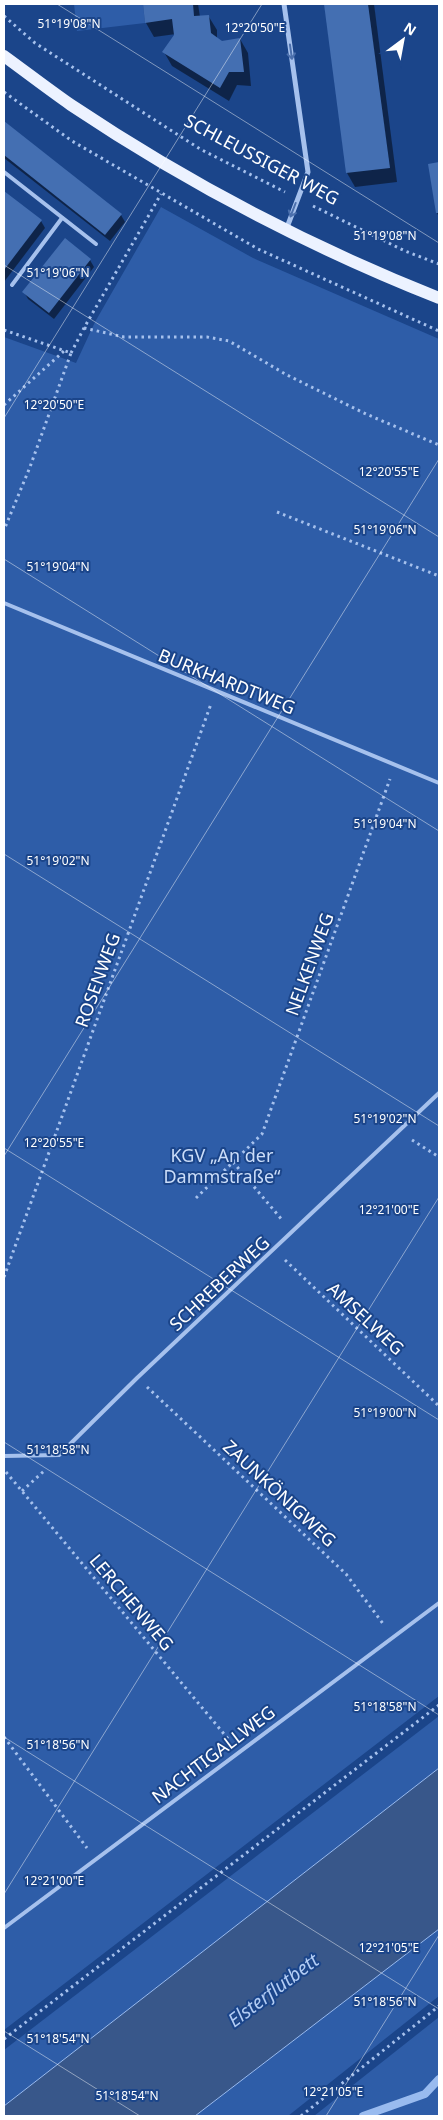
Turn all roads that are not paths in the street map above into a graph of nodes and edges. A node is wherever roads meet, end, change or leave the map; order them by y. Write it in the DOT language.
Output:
graph roads {
  1 [pos="284,4"];
  2 [pos="4,56"];
  3 [pos="4,172"];
  4 [pos="62,218"];
  5 [pos="286,230"];
  6 [pos="96,244"];
  7 [pos="12,285"];
  8 [pos="439,298"];
  9 [pos="4,603"];
  10 [pos="439,783"];
  11 [pos="439,1093"];
  12 [pos="4,1456"];
  13 [pos="439,1603"];
  14 [pos="4,1928"];
  1 -- 5 [label="street, one-way"];
  2 -- 5 [label="main road"];
  3 -- 4 [label="lane"];
  4 -- 6 [label="lane"];
  4 -- 7 [label="lane"];
  5 -- 8 [label="main road"];
  9 -- 10 [label="lane, BURKHARDTWEG"];
  11 -- 12 [label="lane, SCHREBERWEG"];
  13 -- 14 [label="lane, NACHTIGALLWEG"];
}
